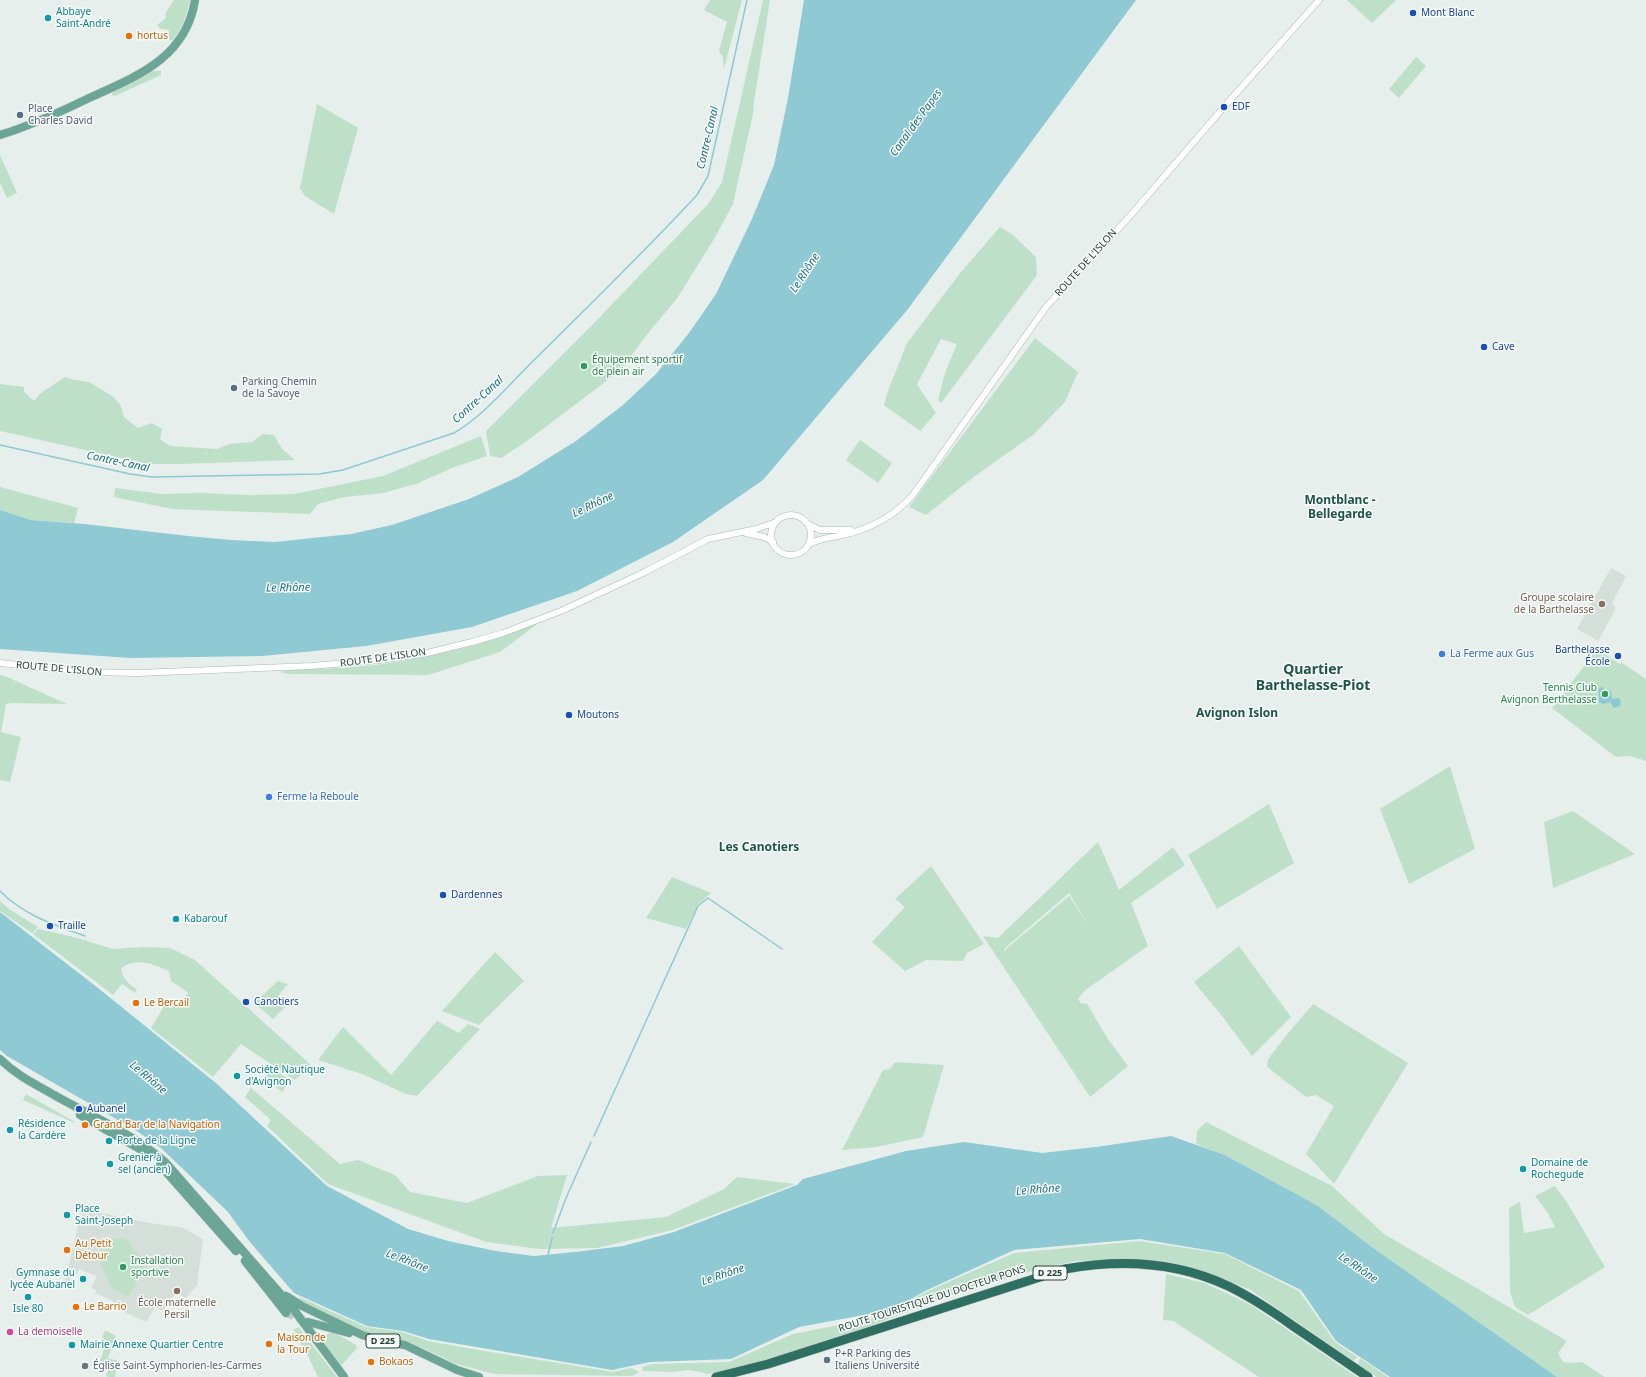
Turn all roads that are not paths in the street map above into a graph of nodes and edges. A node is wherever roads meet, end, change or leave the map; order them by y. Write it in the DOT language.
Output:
graph roads {
  1 [pos="195,0"];
  2 [pos="1319,0"];
  3 [pos="0,135"];
  4 [pos="776,522"];
  5 [pos="808,524"];
  6 [pos="863,528"];
  7 [pos="742,532"];
  8 [pos="773,542"];
  9 [pos="809,544"];
  10 [pos="0,663"];
  11 [pos="0,1059"];
  12 [pos="0,1066"];
  13 [pos="165,1166"];
  14 [pos="245,1261"];
  15 [pos="268,1279"];
  16 [pos="286,1313"];
  17 [pos="305,1321"];
  18 [pos="350,1329"];
  19 [pos="307,1334"];
  20 [pos="416,1350"];
  21 [pos="471,1376"];
  22 [pos="340,1377"];
  23 [pos="344,1377"];
  24 [pos="479,1377"];
  25 [pos="716,1377"];
  26 [pos="1368,1377"];
  1 -- 3 [label="main road"];
  2 -- 6 [label="street, ROUTE DE L'ISLON"];
  4 -- 5 [label="street"];
  4 -- 7 [label="street, ROUTE DE L'ISLON"];
  4 -- 8 [label="street"];
  5 -- 6 [label="street, ROUTE DE L'ISLON"];
  5 -- 9 [label="street"];
  6 -- 9 [label="street, ROUTE DE L'ISLON"];
  7 -- 8 [label="street, ROUTE DE L'ISLON"];
  7 -- 10 [label="street, ROUTE DE L'ISLON"];
  8 -- 9 [label="street"];
  11 -- 13 [label="main road"];
  12 -- 13 [label="main road"];
  13 -- 14 [label="main road"];
  13 -- 15 [label="main road"];
  14 -- 16 [label="main road"];
  14 -- 19 [label="main road"];
  15 -- 17 [label="main road"];
  15 -- 18 [label="main road"];
  17 -- 18 [label="main road"];
  17 -- 19 [label="main road"];
  17 -- 20 [label="main road"];
  17 -- 23 [label="main road"];
  18 -- 20 [label="main road, D 225"];
  19 -- 22 [label="main road"];
  20 -- 21 [label="main road, D 225"];
  21 -- 24 [label="main road, D 225"];
  25 -- 26 [label="highway, ROUTE TOURISTIQUE DU DOCTEUR PONS / D 225"];
}
